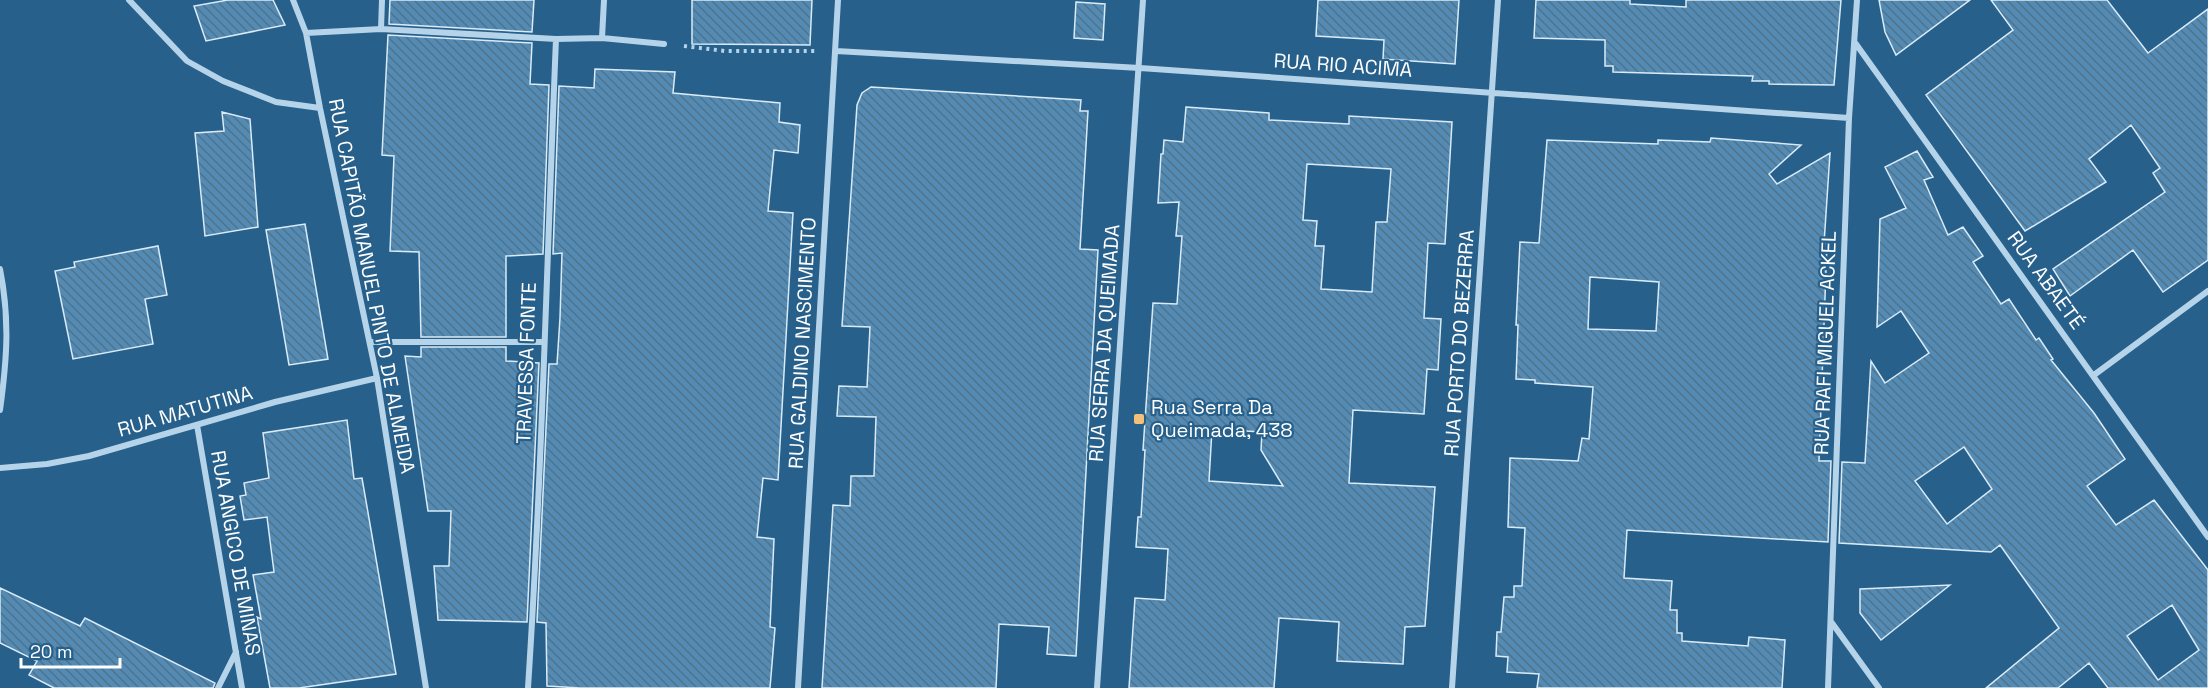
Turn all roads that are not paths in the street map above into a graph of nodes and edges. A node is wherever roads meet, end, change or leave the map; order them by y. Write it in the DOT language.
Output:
graph roads {
  1 [pos="129,0"];
  2 [pos="293,0"];
  3 [pos="382,0"];
  4 [pos="604,0"];
  5 [pos="838,0"];
  6 [pos="1143,0"];
  7 [pos="1498,0"];
  8 [pos="1857,0"];
  9 [pos="381,29"];
  10 [pos="306,33"];
  11 [pos="602,38"];
  12 [pos="556,39"];
  13 [pos="664,44"];
  14 [pos="1856,44"];
  15 [pos="836,51"];
  16 [pos="1140,68"];
  17 [pos="1492,93"];
  18 [pos="320,108"];
  19 [pos="1849,118"];
  20 [pos="0,269"];
  21 [pos="2208,291"];
  22 [pos="370,342"];
  23 [pos="543,342"];
  24 [pos="0,350"];
  25 [pos="7,352"];
  26 [pos="2094,375"];
  27 [pos="377,378"];
  28 [pos="0,410"];
  29 [pos="197,425"];
  30 [pos="0,468"];
  31 [pos="2208,537"];
  32 [pos="1832,623"];
  33 [pos="237,652"];
  34 [pos="218,688"];
  35 [pos="242,688"];
  36 [pos="426,688"];
  37 [pos="528,688"];
  38 [pos="798,688"];
  39 [pos="1097,688"];
  40 [pos="1452,688"];
  41 [pos="1828,688"];
  42 [pos="1879,688"];
  1 -- 18 [label="street"];
  2 -- 10 [label="street, RUA CAPITÃO MANUEL PINTO DE ALMEIDA"];
  3 -- 9 [label="street"];
  4 -- 11 [label="street"];
  5 -- 15 [label="street, RUA GALDINO NASCIMENTO"];
  6 -- 16 [label="street, RUA SERRA DA QUEIMADA"];
  7 -- 17 [label="street, RUA PORTO DO BEZERRA"];
  8 -- 14 [label="street, RUA RAFI MIGUEL ACKEL"];
  9 -- 10 [label="street"];
  9 -- 12 [label="street"];
  10 -- 18 [label="street, RUA CAPITÃO MANUEL PINTO DE ALMEIDA"];
  11 -- 12 [label="street"];
  11 -- 13 [label="street"];
  12 -- 23 [label="street, TRAVESSA FONTE"];
  14 -- 19 [label="street, RUA RAFI MIGUEL ACKEL"];
  14 -- 26 [label="street, RUA ABAETÉ"];
  15 -- 16 [label="street, RUA RIO ACIMA"];
  15 -- 38 [label="street, RUA GALDINO NASCIMENTO"];
  16 -- 17 [label="street, RUA RIO ACIMA"];
  16 -- 39 [label="street, RUA SERRA DA QUEIMADA"];
  17 -- 19 [label="street, RUA RIO ACIMA"];
  17 -- 40 [label="street, RUA PORTO DO BEZERRA"];
  18 -- 22 [label="street, RUA CAPITÃO MANUEL PINTO DE ALMEIDA"];
  19 -- 32 [label="street, RUA RAFI MIGUEL ACKEL"];
  20 -- 25 [label="street"];
  21 -- 26 [label="street"];
  22 -- 23 [label="street"];
  22 -- 27 [label="street, RUA CAPITÃO MANUEL PINTO DE ALMEIDA"];
  23 -- 37 [label="street, TRAVESSA FONTE"];
  24 -- 25 [label="street"];
  25 -- 28 [label="street"];
  26 -- 31 [label="street, RUA ABAETÉ"];
  27 -- 29 [label="street, RUA MATUTINA"];
  27 -- 36 [label="street, RUA CAPITÃO MANUEL PINTO DE ALMEIDA"];
  29 -- 30 [label="street, RUA MATUTINA"];
  29 -- 33 [label="street, RUA ANGICO DE MINAS"];
  32 -- 41 [label="street, RUA RAFI MIGUEL ACKEL"];
  32 -- 42 [label="street"];
  33 -- 34 [label="street"];
  33 -- 35 [label="street, RUA ANGICO DE MINAS"];
}
